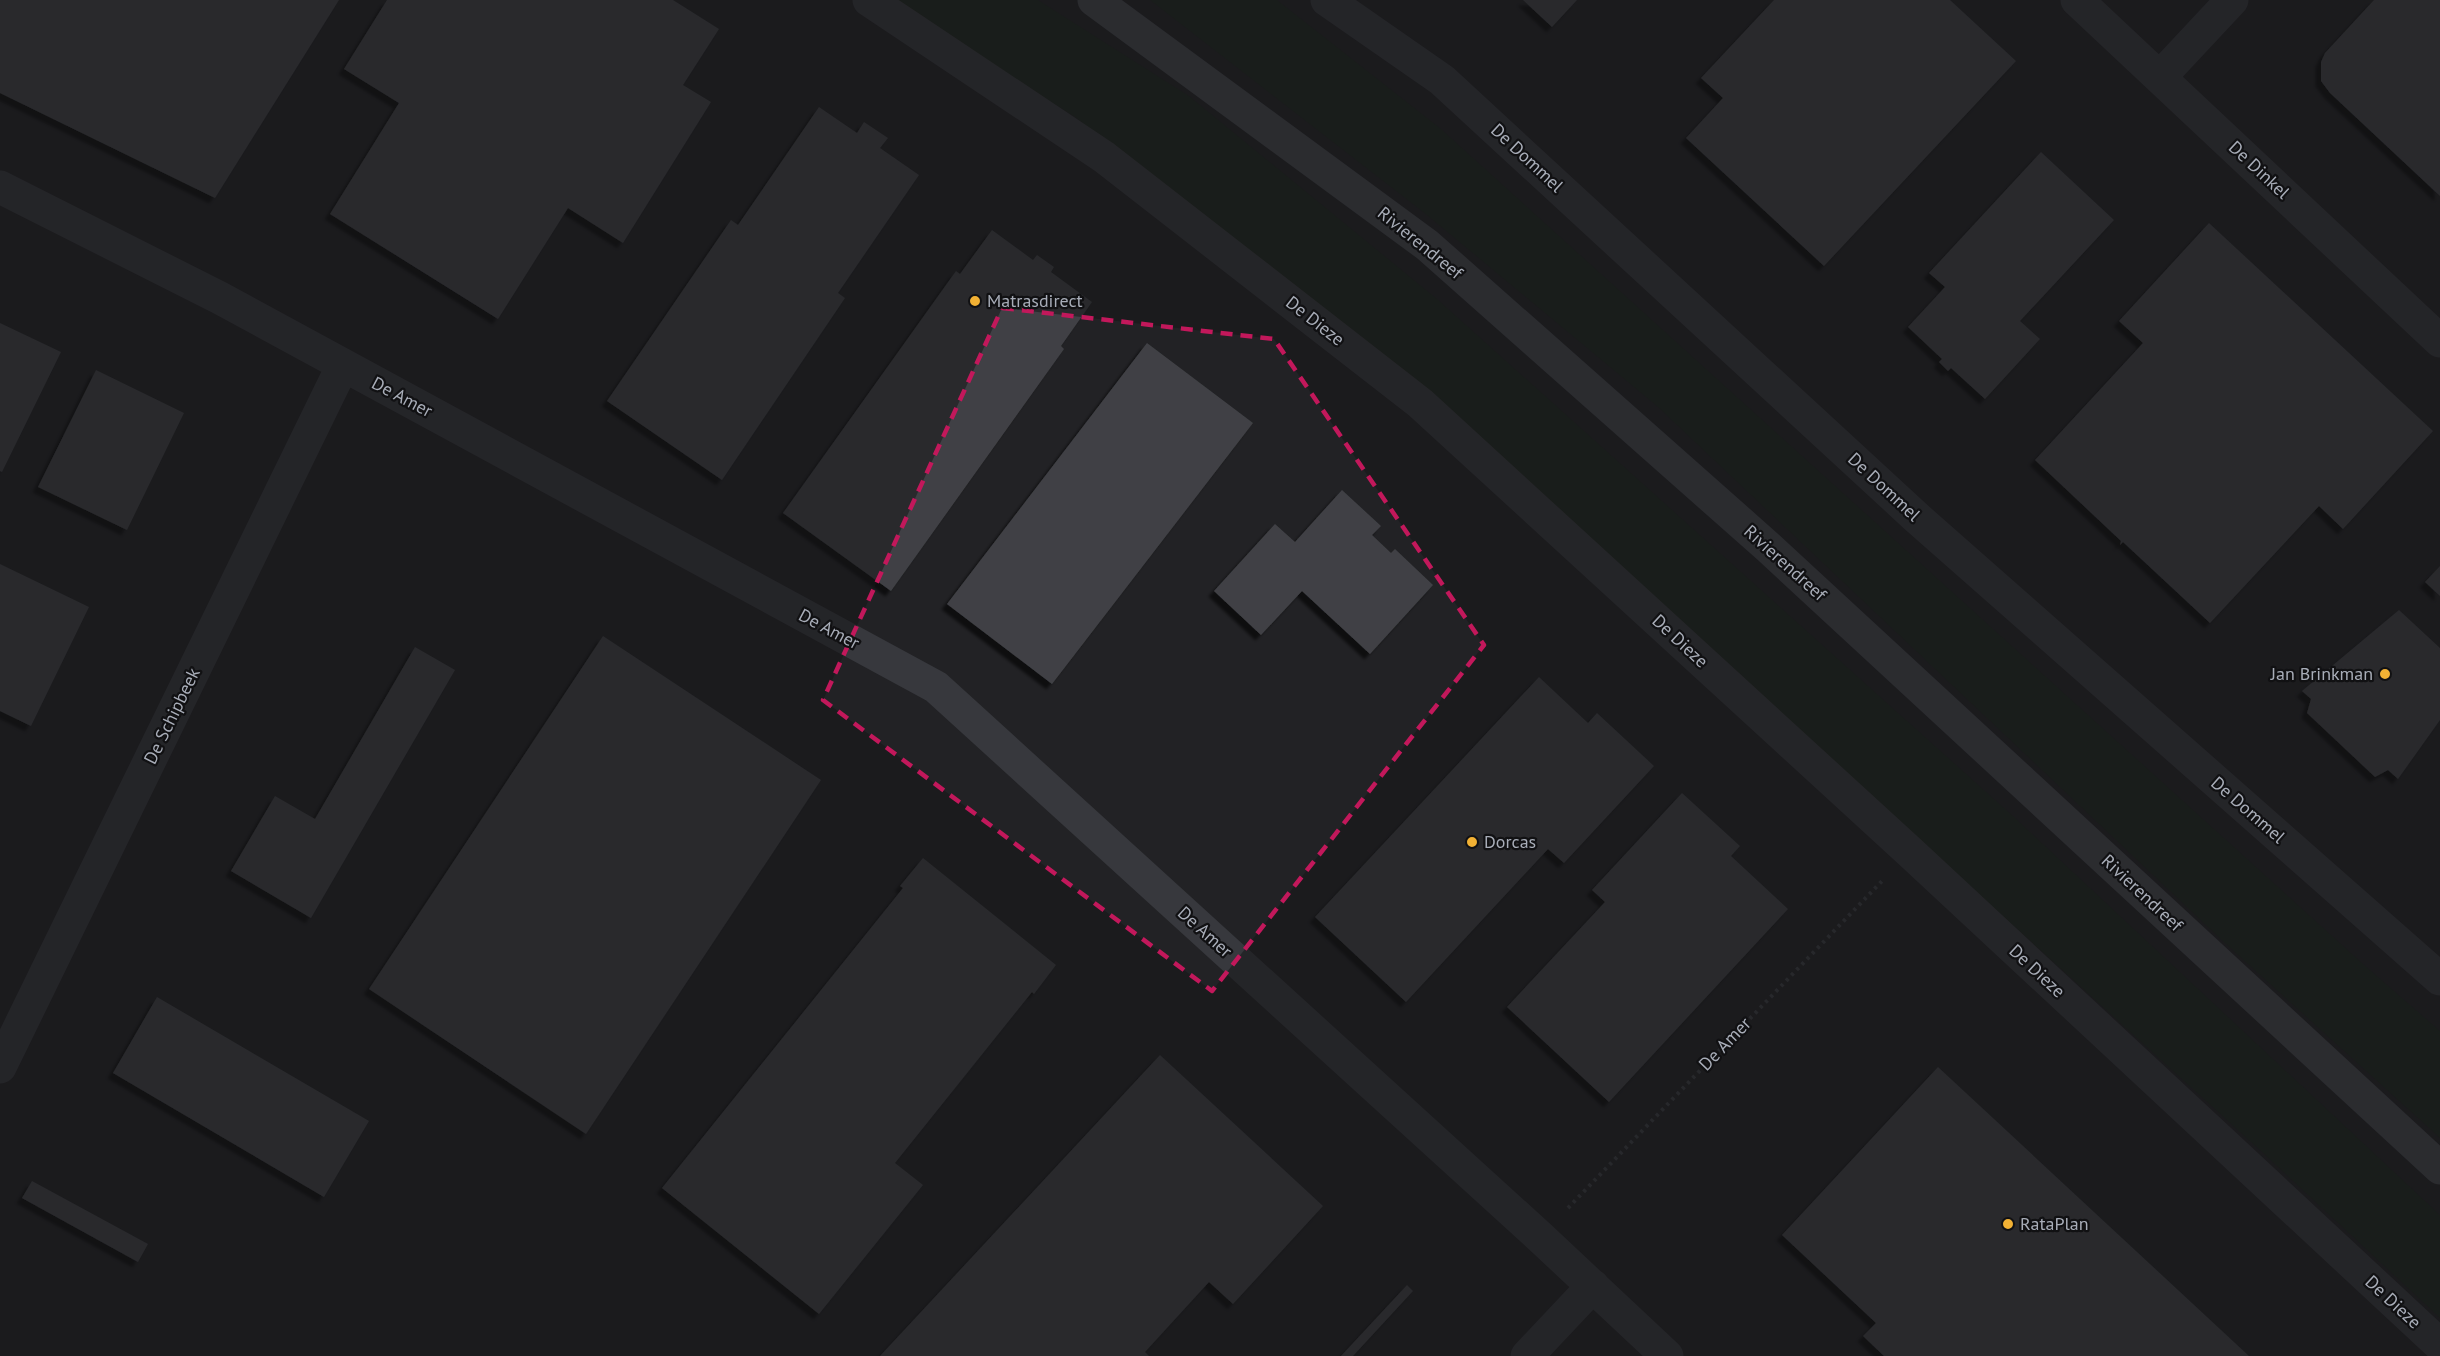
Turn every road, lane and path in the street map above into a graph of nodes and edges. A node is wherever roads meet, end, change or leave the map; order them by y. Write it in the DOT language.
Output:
graph roads {
  1 [pos="869,0"];
  2 [pos="1094,0"];
  3 [pos="1327,0"];
  4 [pos="2077,0"];
  5 [pos="2232,0"];
  6 [pos="2160,76"];
  7 [pos="0,187"];
  8 [pos="2440,341"];
  9 [pos="343,365"];
  10 [pos="1910,852"];
  11 [pos="2440,979"];
  12 [pos="0,1067"];
  13 [pos="2440,1168"];
  14 [pos="1540,1237"];
  15 [pos="1593,1286"];
  16 [pos="2440,1345"];
  17 [pos="1527,1356"];
  18 [pos="1667,1356"];
  1 -- 10 [label="street, De Dieze"];
  2 -- 13 [label="main road, Rivierendreef"];
  3 -- 11 [label="street, De Dommel"];
  4 -- 6 [label="street, De Dinkel"];
  5 -- 6 [label="street"];
  6 -- 8 [label="street, De Dinkel"];
  7 -- 9 [label="street, De Amer"];
  9 -- 12 [label="street, De Schipbeek"];
  9 -- 14 [label="street, De Amer"];
  10 -- 14 [label="path, De Amer"];
  10 -- 16 [label="street, De Dieze"];
  14 -- 15 [label="street, De Amer"];
  15 -- 17 [label="street"];
  15 -- 18 [label="street, De Amer"];
}
